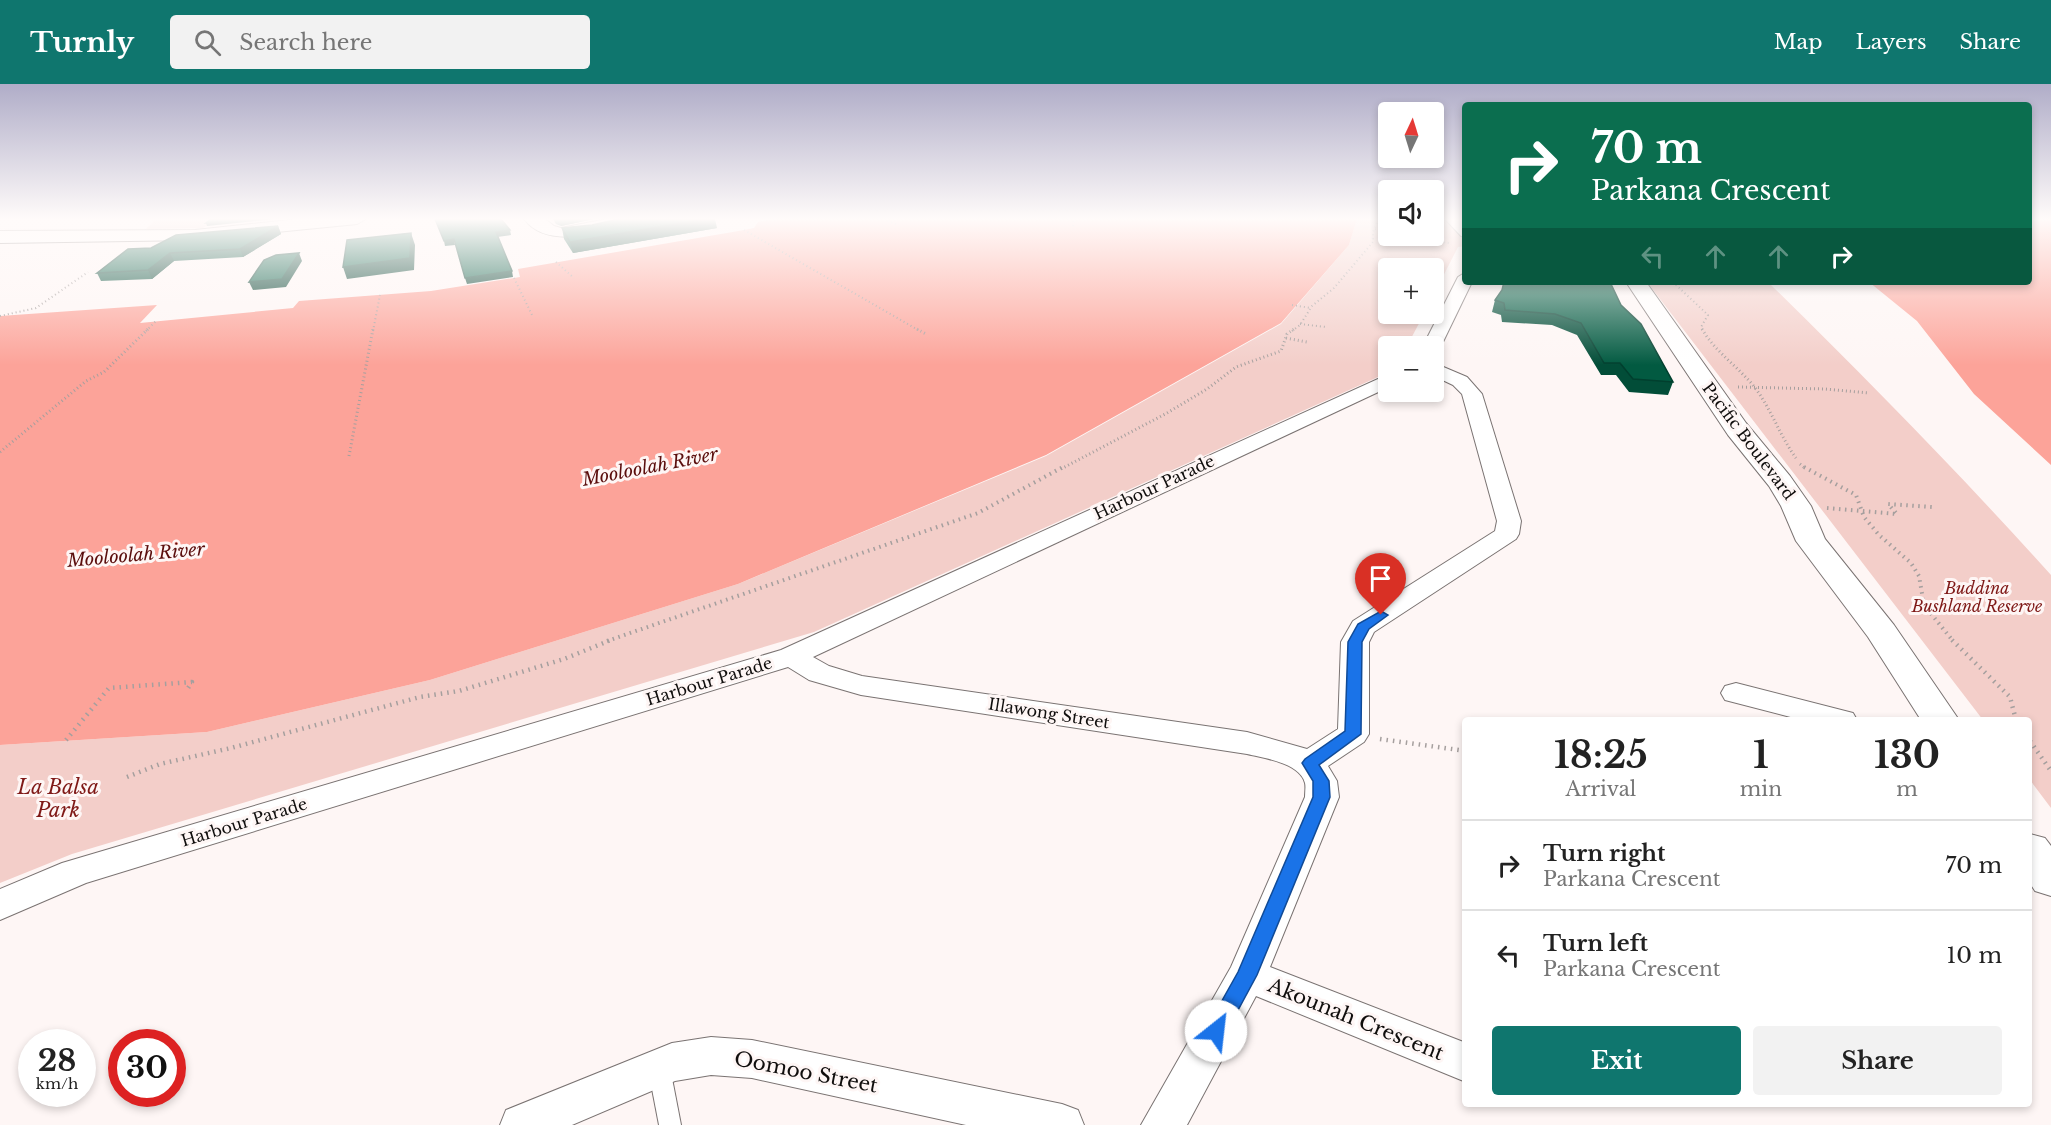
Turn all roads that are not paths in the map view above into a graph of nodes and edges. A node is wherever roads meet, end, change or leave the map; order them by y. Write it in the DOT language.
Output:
graph roads {
  1 [pos="1462,285"];
  2 [pos="1638,285"];
  3 [pos="1437,336"];
  4 [pos="1444,373"];
  5 [pos="1378,385"];
  6 [pos="791,656"];
  7 [pos="1736,693"];
  8 [pos="1830,717"];
  9 [pos="1938,717"];
  10 [pos="1310,763"];
  11 [pos="2032,853"];
  12 [pos="2051,879"];
  13 [pos="0,904"];
  14 [pos="1247,975"];
  15 [pos="1462,1061"];
  16 [pos="658,1067"];
  17 [pos="522,1125"];
  18 [pos="670,1125"];
  19 [pos="1062,1125"];
  20 [pos="1163,1125"];
  1 -- 3 [label="street"];
  2 -- 9 [label="street, Pacific Boulevard"];
  4 -- 10 [label="street"];
  5 -- 6 [label="street, Harbour Parade"];
  6 -- 10 [label="street, Illawong Street"];
  6 -- 13 [label="street, Harbour Parade"];
  7 -- 8 [label="street"];
  10 -- 14 [label="street"];
  11 -- 12 [label="street"];
  14 -- 15 [label="street, Akounah Crescent"];
  14 -- 20 [label="street"];
  16 -- 17 [label="street, Oomoo Street"];
  16 -- 18 [label="lane"];
  16 -- 19 [label="street, Oomoo Street"];
}
